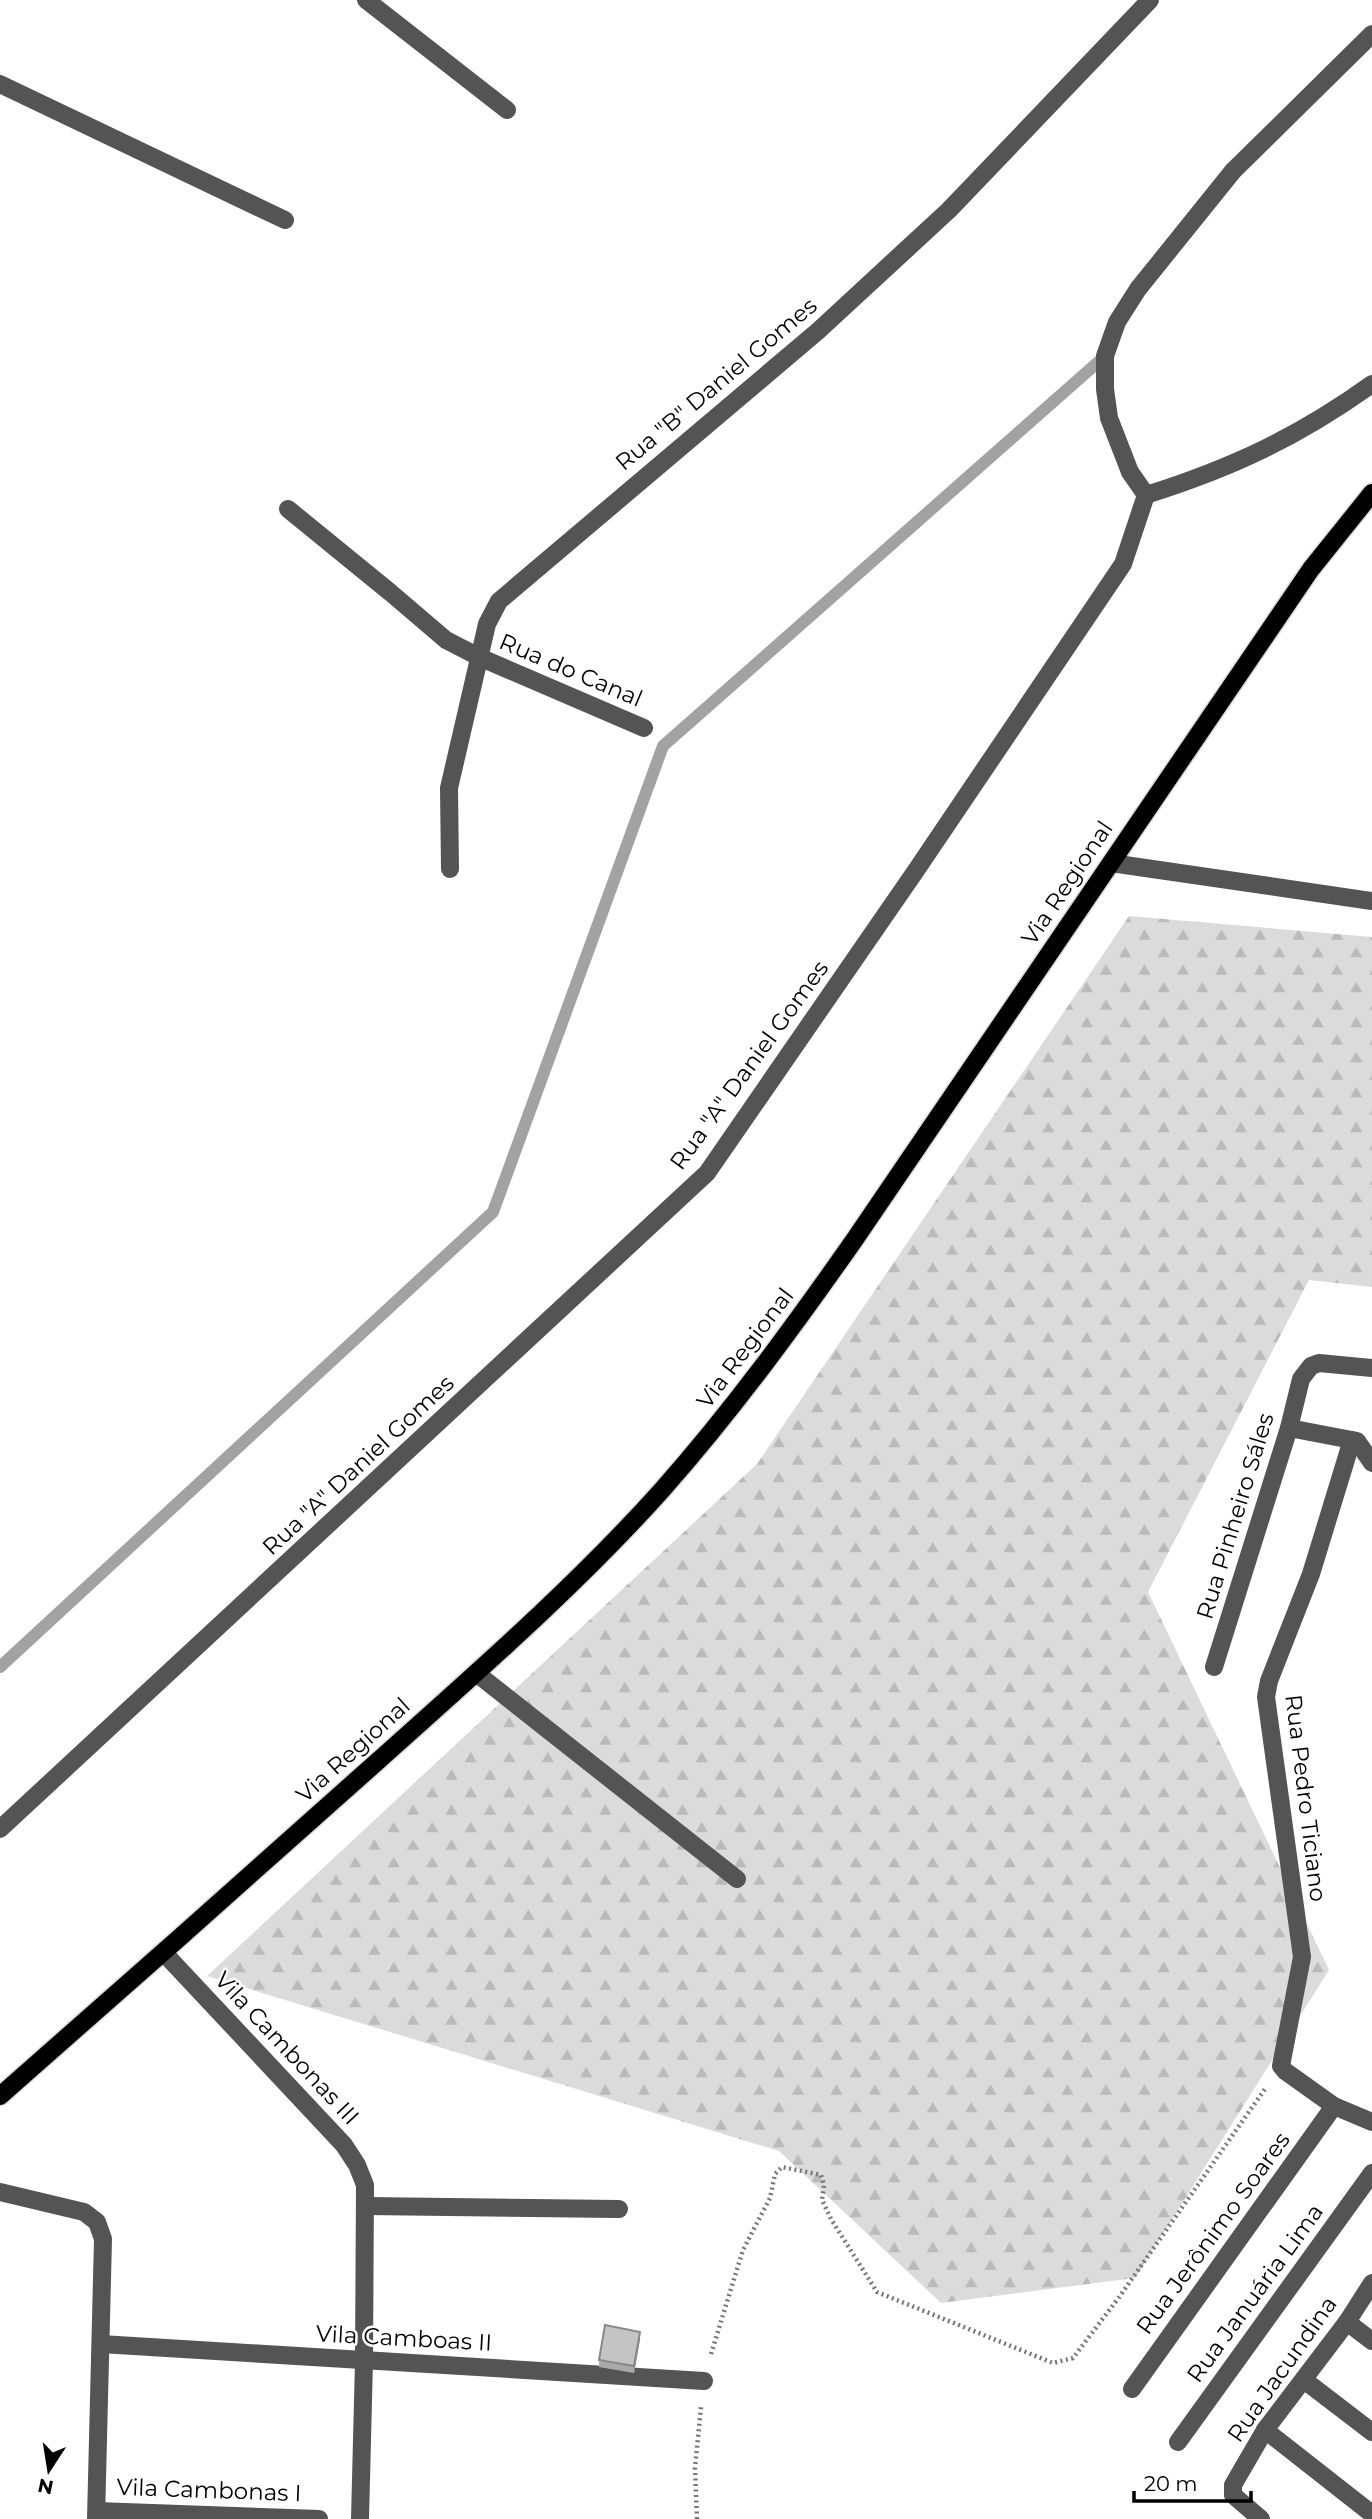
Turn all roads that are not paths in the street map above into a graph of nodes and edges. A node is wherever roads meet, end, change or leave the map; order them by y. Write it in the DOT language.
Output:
graph roads {
  1 [pos="366,0"];
  2 [pos="1150,0"];
  3 [pos="1372,34"];
  4 [pos="0,84"];
  5 [pos="507,110"];
  6 [pos="285,220"];
  7 [pos="1372,384"];
  8 [pos="1372,493"];
  9 [pos="1146,495"];
  10 [pos="288,509"];
  11 [pos="479,657"];
  12 [pos="644,729"];
  13 [pos="1111,863"];
  14 [pos="450,869"];
  15 [pos="1372,901"];
  16 [pos="1372,1368"];
  17 [pos="1289,1428"];
  18 [pos="1360,1442"];
  19 [pos="1372,1463"];
  20 [pos="1214,1667"];
  21 [pos="476,1673"];
  22 [pos="0,1829"];
  23 [pos="737,1879"];
  24 [pos="164,1952"];
  25 [pos="0,2096"];
  26 [pos="1334,2106"];
  27 [pos="1372,2122"];
  28 [pos="1372,2173"];
  29 [pos="0,2192"];
  30 [pos="366,2206"];
  31 [pos="618,2209"];
  32 [pos="1372,2283"];
  33 [pos="1347,2322"];
  34 [pos="1372,2342"];
  35 [pos="101,2344"];
  36 [pos="364,2361"];
  37 [pos="1304,2380"];
  38 [pos="704,2381"];
  39 [pos="1132,2389"];
  40 [pos="1265,2430"];
  41 [pos="1372,2432"];
  42 [pos="1178,2442"];
  43 [pos="1372,2514"];
  44 [pos="96,2515"];
  45 [pos="319,2519"];
  46 [pos="360,2519"];
  47 [pos="1261,2519"];
  1 -- 5 [label="street"];
  2 -- 11 [label="street, Rua \"B\" Daniel Gomes"];
  3 -- 9 [label="street"];
  4 -- 6 [label="street"];
  7 -- 9 [label="street"];
  8 -- 13 [label="main road, Via Regional"];
  9 -- 22 [label="street, Rua \"A\" Daniel Gomes"];
  10 -- 11 [label="street, Rua do Canal"];
  11 -- 12 [label="street, Rua do Canal"];
  11 -- 14 [label="street, Rua \"B\" Daniel Gomes"];
  13 -- 15 [label="street"];
  13 -- 21 [label="main road, Via Regional"];
  16 -- 17 [label="street, Rua Pinheiro Sáles"];
  17 -- 18 [label="street"];
  17 -- 20 [label="street, Rua Pinheiro Sáles"];
  18 -- 19 [label="street"];
  18 -- 26 [label="street, Rua Pedro Ticiano"];
  21 -- 23 [label="street"];
  21 -- 24 [label="main road, Via Regional"];
  24 -- 25 [label="main road, Via Regional"];
  24 -- 30 [label="street, Vila Cambonas III"];
  26 -- 27 [label="street"];
  26 -- 39 [label="street, Rua Jerônimo Soares"];
  28 -- 42 [label="street, Rua Januária Lima"];
  29 -- 35 [label="street"];
  30 -- 31 [label="street"];
  30 -- 36 [label="street"];
  32 -- 33 [label="street, Rua Jacundina"];
  33 -- 34 [label="street"];
  33 -- 37 [label="street, Rua Jacundina"];
  35 -- 36 [label="street, Vila Camboas II"];
  35 -- 44 [label="street"];
  36 -- 38 [label="street, Vila Camboas II"];
  36 -- 46 [label="street"];
  37 -- 40 [label="street, Rua Jacundina"];
  37 -- 41 [label="street"];
  40 -- 43 [label="street"];
  40 -- 47 [label="street, Rua Jacundina"];
  44 -- 45 [label="street, Vila Cambonas I"];
}
